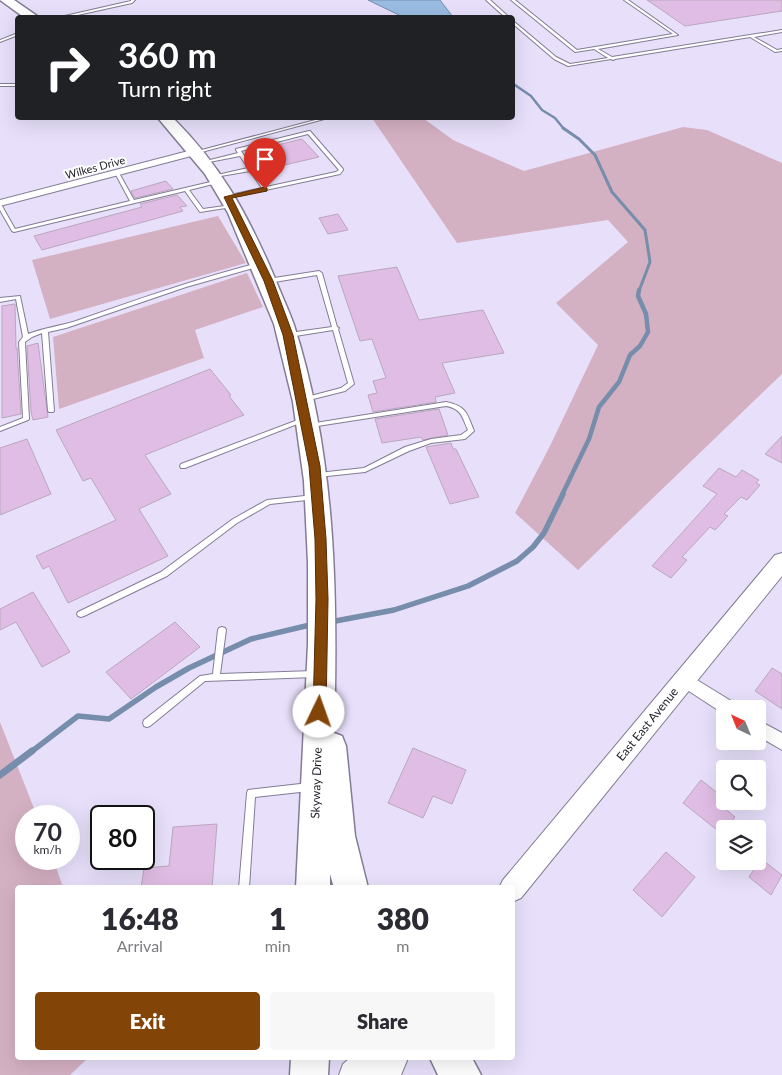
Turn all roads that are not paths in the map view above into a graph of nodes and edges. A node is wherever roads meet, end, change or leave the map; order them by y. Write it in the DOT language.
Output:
graph roads {
  1 [pos="6,0"];
  2 [pos="133,0"];
  3 [pos="488,0"];
  4 [pos="513,0"];
  5 [pos="626,0"];
  6 [pos="29,15"];
  7 [pos="71,15"];
  8 [pos="506,15"];
  9 [pos="515,23"];
  10 [pos="782,31"];
  11 [pos="15,35"];
  12 [pos="750,36"];
  13 [pos="0,42"];
  14 [pos="595,48"];
  15 [pos="782,50"];
  16 [pos="613,59"];
  17 [pos="0,85"];
  18 [pos="15,85"];
  19 [pos="167,120"];
  20 [pos="316,120"];
  21 [pos="301,123"];
  22 [pos="309,132"];
  23 [pos="266,133"];
  24 [pos="273,141"];
  25 [pos="241,154"];
  26 [pos="200,157"];
  27 [pos="251,169"];
  28 [pos="117,173"];
  29 [pos="217,178"];
  30 [pos="186,189"];
  31 [pos="265,189"];
  32 [pos="133,202"];
  33 [pos="230,202"];
  34 [pos="0,205"];
  35 [pos="265,273"];
  36 [pos="0,300"];
  37 [pos="336,328"];
  38 [pos="45,332"];
  39 [pos="288,335"];
  40 [pos="26,337"];
  41 [pos="51,411"];
  42 [pos="305,415"];
  43 [pos="0,429"];
  44 [pos="183,466"];
  45 [pos="316,486"];
  46 [pos="782,561"];
  47 [pos="81,614"];
  48 [pos="222,630"];
  49 [pos="322,674"];
  50 [pos="216,678"];
  51 [pos="684,679"];
  52 [pos="716,700"];
  53 [pos="147,723"];
  54 [pos="766,732"];
  55 [pos="782,742"];
  56 [pos="315,787"];
  57 [pos="244,885"];
  58 [pos="313,885"];
  59 [pos="350,885"];
  60 [pos="515,885"];
  61 [pos="310,1060"];
  62 [pos="368,1060"];
  63 [pos="392,1060"];
  64 [pos="451,1060"];
  65 [pos="309,1075"];
  66 [pos="354,1075"];
  67 [pos="385,1075"];
  68 [pos="462,1075"];
  1 -- 6 [label="highway"];
  2 -- 7 [label="lane"];
  3 -- 8 [label="lane"];
  4 -- 14 [label="lane"];
  5 -- 14 [label="lane"];
  9 -- 16 [label="lane"];
  10 -- 12 [label="lane"];
  11 -- 13 [label="lane"];
  12 -- 15 [label="lane"];
  12 -- 16 [label="lane"];
  14 -- 16 [label="lane"];
  17 -- 18 [label="lane"];
  19 -- 26 [label="highway, Skyway Drive"];
  20 -- 21 [label="lane"];
  21 -- 22 [label="lane"];
  21 -- 23 [label="lane"];
  22 -- 24 [label="lane"];
  22 -- 31 [label="lane"];
  23 -- 24 [label="lane"];
  23 -- 26 [label="lane"];
  24 -- 25 [label="lane"];
  25 -- 26 [label="lane"];
  25 -- 27 [label="lane"];
  26 -- 28 [label="street, Wilkes Drive"];
  26 -- 29 [label="highway, Skyway Drive"];
  27 -- 29 [label="lane"];
  27 -- 31 [label="lane"];
  28 -- 32 [label="lane"];
  28 -- 34 [label="street, Wilkes Drive"];
  29 -- 30 [label="lane"];
  29 -- 33 [label="highway, Skyway Drive"];
  30 -- 32 [label="lane"];
  30 -- 33 [label="lane"];
  31 -- 33 [label="lane"];
  32 -- 34 [label="lane"];
  33 -- 35 [label="highway, Skyway Drive"];
  35 -- 37 [label="lane"];
  35 -- 38 [label="lane"];
  35 -- 39 [label="highway, Skyway Drive"];
  36 -- 40 [label="lane"];
  37 -- 39 [label="lane"];
  37 -- 42 [label="lane"];
  38 -- 40 [label="lane"];
  38 -- 41 [label="lane"];
  39 -- 42 [label="highway, Skyway Drive"];
  40 -- 43 [label="lane"];
  42 -- 44 [label="lane"];
  42 -- 45 [label="highway, Skyway Drive"];
  42 -- 45 [label="lane"];
  45 -- 47 [label="lane"];
  45 -- 49 [label="highway, Skyway Drive"];
  46 -- 51 [label="street, East East Avenue"];
  48 -- 50 [label="lane"];
  49 -- 50 [label="lane"];
  49 -- 56 [label="highway, Skyway Drive"];
  49 -- 59 [label="highway"];
  50 -- 53 [label="lane"];
  51 -- 52 [label="street"];
  51 -- 60 [label="street, East East Avenue"];
  54 -- 55 [label="street"];
  56 -- 57 [label="lane"];
  56 -- 58 [label="highway, Skyway Drive"];
  61 -- 65 [label="highway"];
  62 -- 66 [label="street"];
  63 -- 67 [label="street"];
  64 -- 68 [label="highway"];
}
